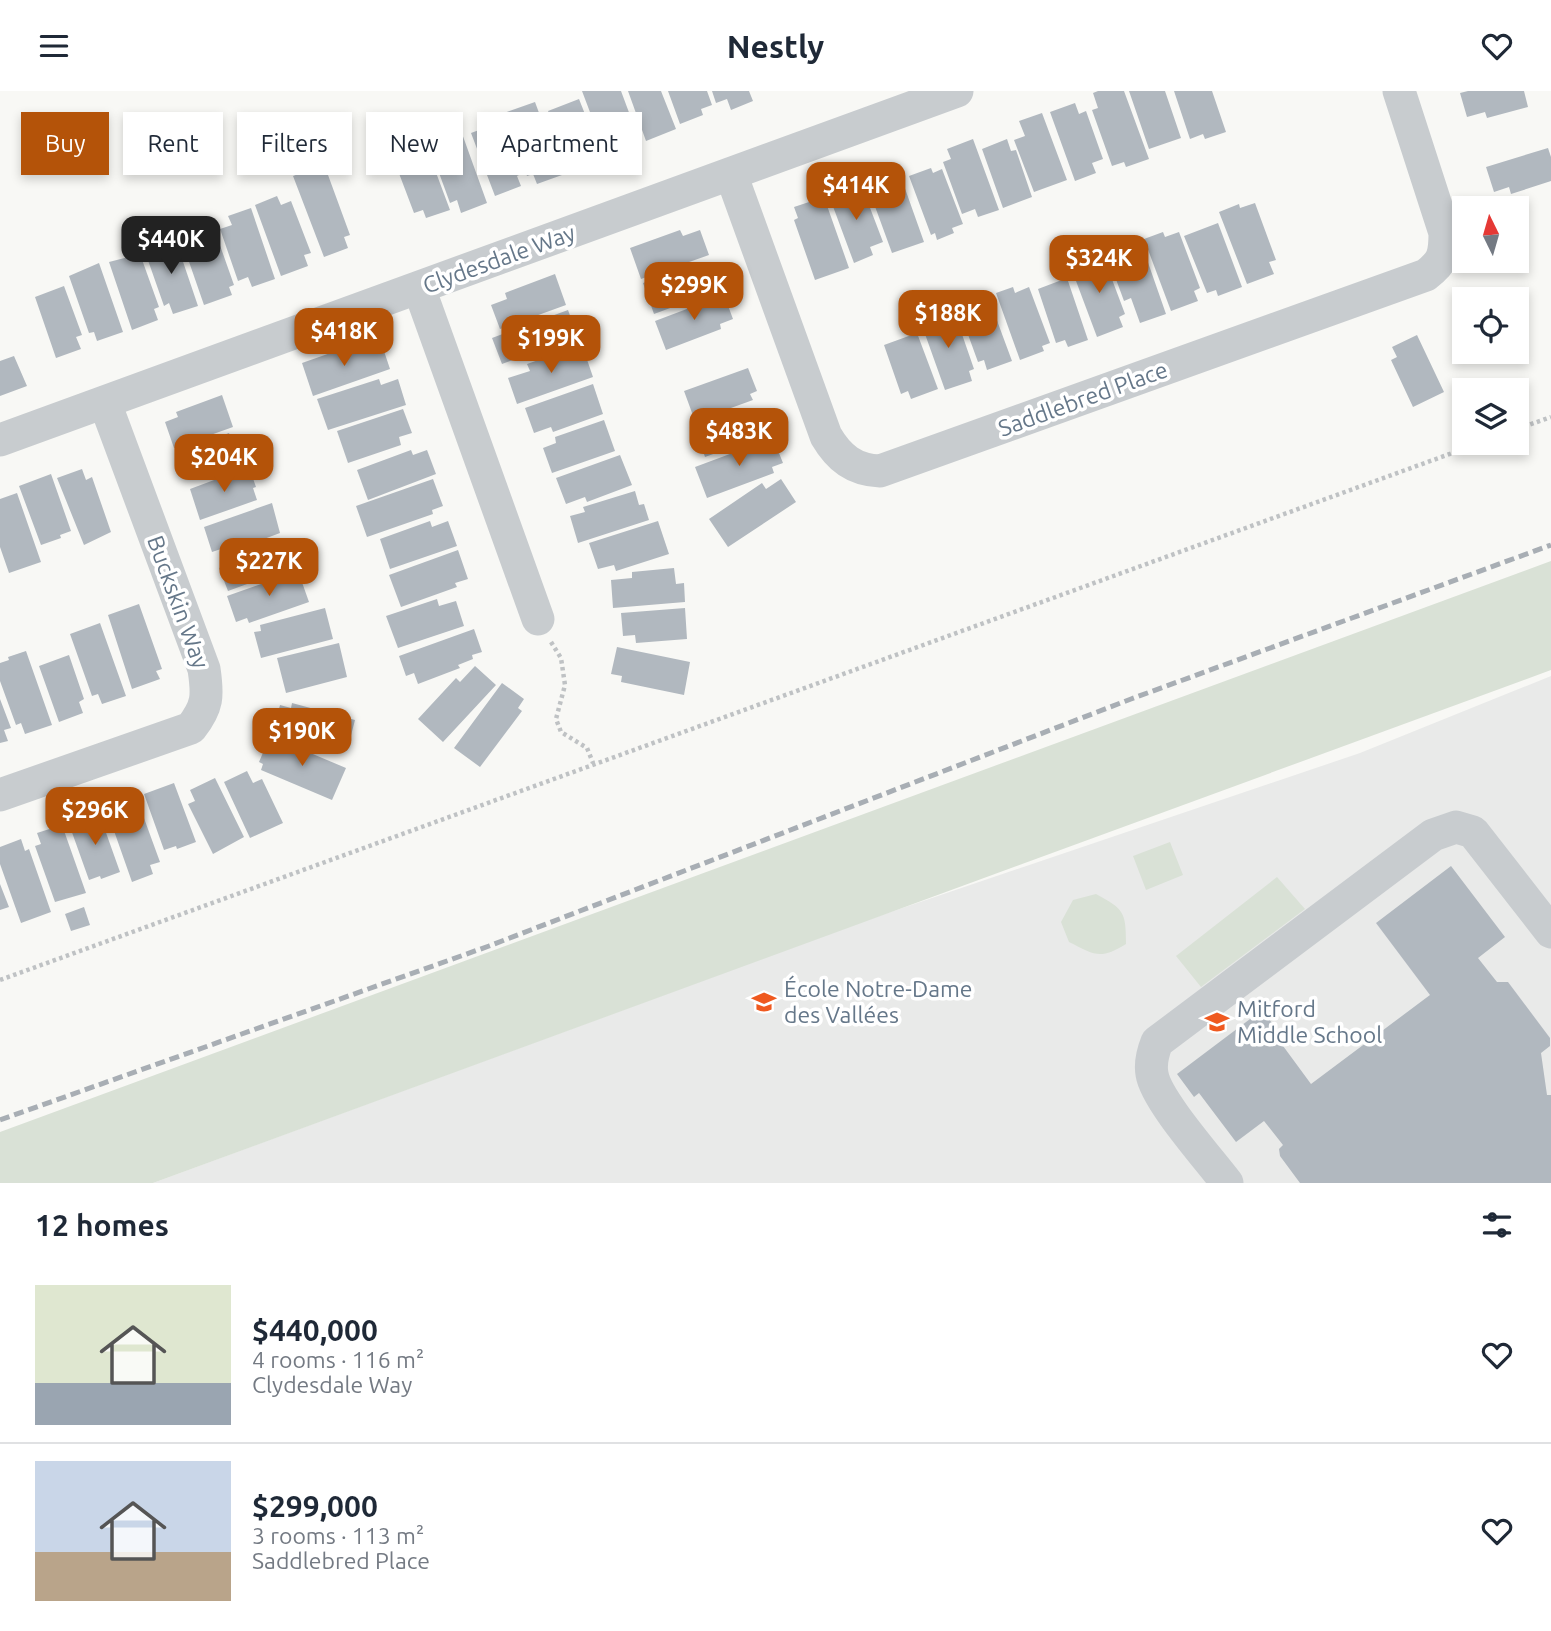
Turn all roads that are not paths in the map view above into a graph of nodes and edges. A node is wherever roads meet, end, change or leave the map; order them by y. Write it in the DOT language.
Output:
graph roads {
  1 [pos="957,91"];
  2 [pos="1399,91"];
  3 [pos="731,174"];
  4 [pos="419,288"];
  5 [pos="105,403"];
  6 [pos="0,439"];
  7 [pos="538,619"];
  8 [pos="0,795"];
  9 [pos="1551,932"];
  10 [pos="1227,1183"];
  1 -- 3 [label="street, Clydesdale Way"];
  2 -- 3 [label="street, Saddlebred Place"];
  3 -- 4 [label="street, Clydesdale Way"];
  4 -- 5 [label="street, Clydesdale Way"];
  4 -- 7 [label="street"];
  5 -- 6 [label="street, Clydesdale Way"];
  5 -- 8 [label="street, Buckskin Way"];
  9 -- 10 [label="street"];
}
